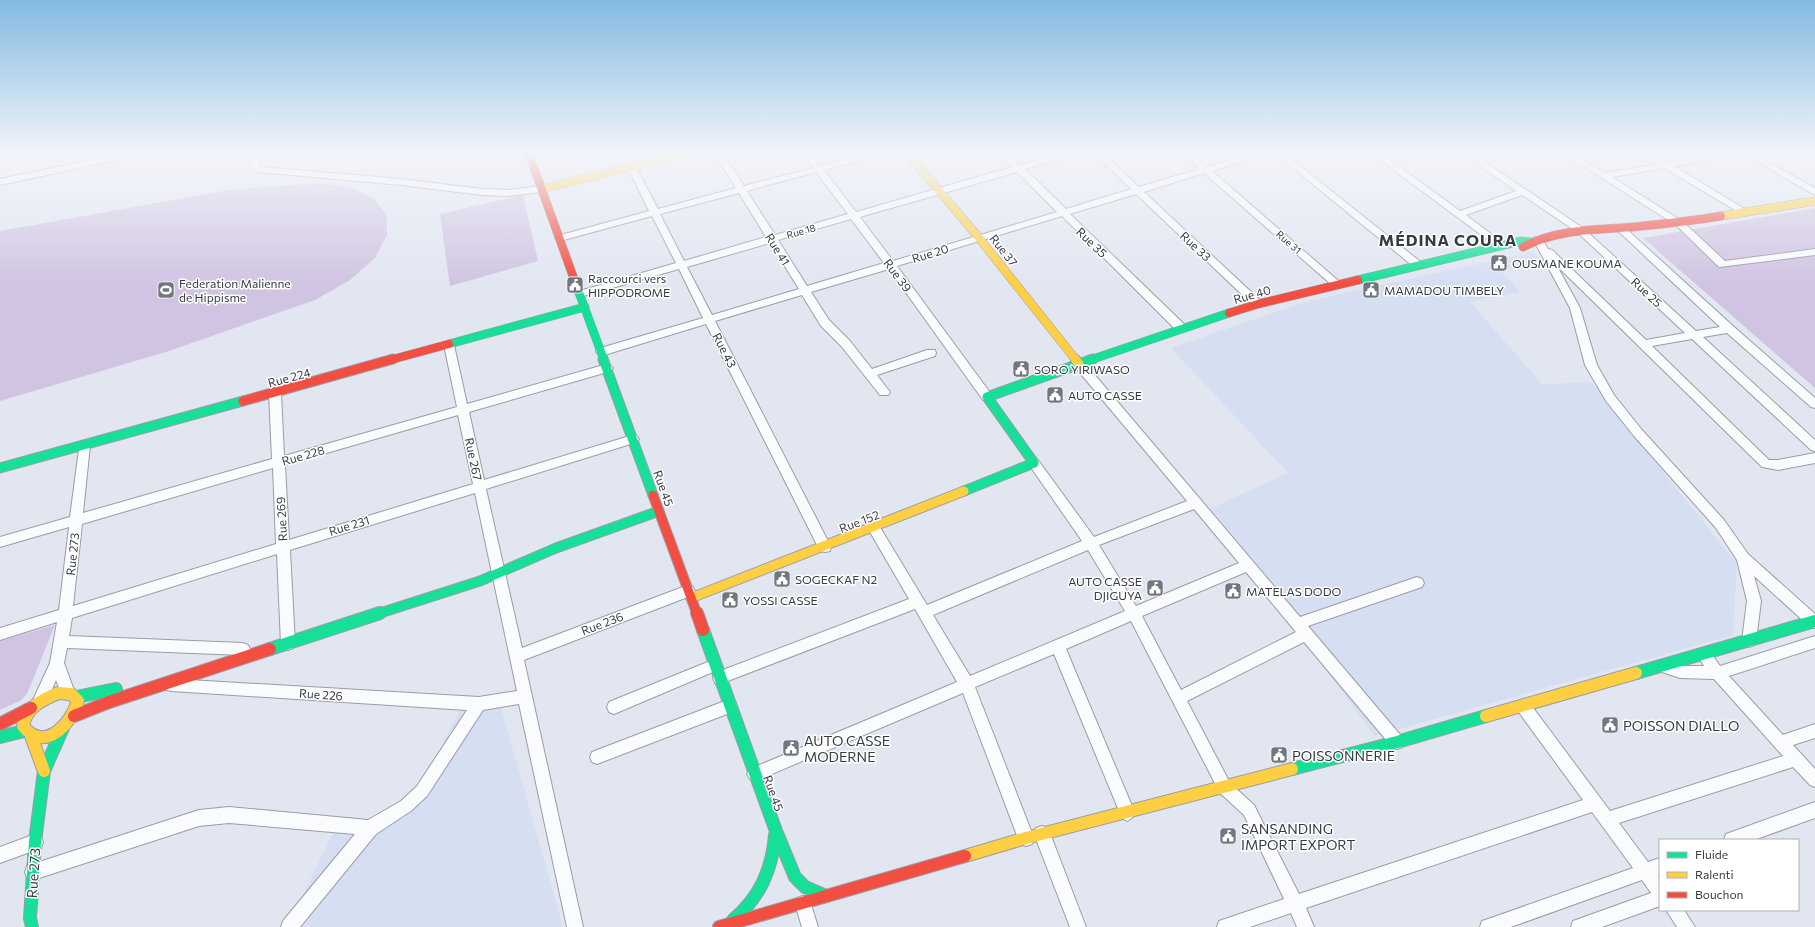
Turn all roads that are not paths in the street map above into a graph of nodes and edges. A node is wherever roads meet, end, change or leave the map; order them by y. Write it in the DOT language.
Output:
graph roads {
  1 [pos="545,197"];
  2 [pos="647,197"];
  3 [pos="710,197"];
  4 [pos="746,197"];
  5 [pos="839,197"];
  6 [pos="917,197"];
  7 [pos="944,197"];
  8 [pos="1047,197"];
  9 [pos="1114,197"];
  10 [pos="1145,197"];
  11 [pos="1237,197"];
  12 [pos="1334,197"];
  13 [pos="1436,197"];
  14 [pos="1508,197"];
  15 [pos="1531,197"];
  16 [pos="1636,197"];
  17 [pos="1718,197"];
  18 [pos="1815,201"];
  19 [pos="655,212"];
  20 [pos="1063,213"];
  21 [pos="1744,213"];
  22 [pos="1459,214"];
  23 [pos="853,216"];
  24 [pos="1678,224"];
  25 [pos="1620,228"];
  26 [pos="1580,230"];
  27 [pos="560,238"];
  28 [pos="979,238"];
  29 [pos="772,239"];
  30 [pos="1538,243"];
  31 [pos="1502,246"];
  32 [pos="1815,252"];
  33 [pos="681,265"];
  34 [pos="891,265"];
  35 [pos="1418,265"];
  36 [pos="1337,284"];
  37 [pos="804,291"];
  38 [pos="580,294"];
  39 [pos="1258,304"];
  40 [pos="585,307"];
  41 [pos="709,319"];
  42 [pos="1181,328"];
  43 [pos="1729,328"];
  44 [pos="1695,336"];
  45 [pos="1644,344"];
  46 [pos="449,345"];
  47 [pos="601,352"];
  48 [pos="931,353"];
  49 [pos="1081,367"];
  50 [pos="607,368"];
  51 [pos="869,374"];
  52 [pos="884,392"];
  53 [pos="274,393"];
  54 [pos="989,400"];
  55 [pos="1815,404"];
  56 [pos="463,409"];
  57 [pos="633,438"];
  58 [pos="84,445"];
  59 [pos="1815,446"];
  60 [pos="1815,458"];
  61 [pos="278,462"];
  62 [pos="1034,462"];
  63 [pos="0,468"];
  64 [pos="479,485"];
  65 [pos="1196,503"];
  66 [pos="658,507"];
  67 [pos="76,520"];
  68 [pos="874,528"];
  69 [pos="0,542"];
  70 [pos="1091,543"];
  71 [pos="283,546"];
  72 [pos="825,547"];
  73 [pos="1742,558"];
  74 [pos="1248,565"];
  75 [pos="498,569"];
  76 [pos="1417,583"];
  77 [pos="690,595"];
  78 [pos="921,607"];
  79 [pos="66,612"];
  80 [pos="1134,614"];
  81 [pos="1815,622"];
  82 [pos="1302,629"];
  83 [pos="0,634"];
  84 [pos="288,639"];
  85 [pos="1749,640"];
  86 [pos="61,642"];
  87 [pos="1815,642"];
  88 [pos="1058,646"];
  89 [pos="243,649"];
  90 [pos="1704,654"];
  91 [pos="516,656"];
  92 [pos="57,663"];
  93 [pos="1661,666"];
  94 [pos="718,672"];
  95 [pos="1717,673"];
  96 [pos="163,679"];
  97 [pos="967,685"];
  98 [pos="126,686"];
  99 [pos="72,695"];
  100 [pos="525,696"];
  101 [pos="1179,698"];
  102 [pos="36,704"];
  103 [pos="479,704"];
  104 [pos="730,706"];
  105 [pos="1523,706"];
  106 [pos="614,707"];
  107 [pos="74,716"];
  108 [pos="0,724"];
  109 [pos="63,728"];
  110 [pos="1815,731"];
  111 [pos="28,734"];
  112 [pos="0,737"];
  113 [pos="1397,742"];
  114 [pos="1780,743"];
  115 [pos="597,758"];
  116 [pos="1795,759"];
  117 [pos="44,771"];
  118 [pos="755,774"];
  119 [pos="1815,780"];
  120 [pos="1225,788"];
  121 [pos="1594,804"];
  122 [pos="1815,810"];
  123 [pos="1127,812"];
  124 [pos="1606,820"];
  125 [pos="370,828"];
  126 [pos="776,831"];
  127 [pos="1034,836"];
  128 [pos="1735,839"];
  129 [pos="35,842"];
  130 [pos="0,854"];
  131 [pos="1652,869"];
  132 [pos="33,872"];
  133 [pos="1659,889"];
  134 [pos="826,896"];
  135 [pos="1659,898"];
  136 [pos="803,904"];
  137 [pos="1295,904"];
  138 [pos="1675,911"];
  139 [pos="1607,922"];
  140 [pos="722,926"];
  141 [pos="32,927"];
  142 [pos="289,927"];
  143 [pos="575,927"];
  144 [pos="810,927"];
  145 [pos="1078,927"];
  146 [pos="1225,927"];
  147 [pos="1306,927"];
  148 [pos="1488,927"];
  149 [pos="1579,927"];
  150 [pos="1687,927"];
  1 -- 27 [label="street, Rue 45"];
  2 -- 19 [label="street, Rue 43"];
  3 -- 19 [label="street"];
  4 -- 29 [label="street, Rue 41"];
  5 -- 23 [label="street, Rue 39"];
  6 -- 23 [label="street, Rue 18"];
  7 -- 28 [label="street, Rue 37"];
  8 -- 20 [label="street, Rue 35"];
  9 -- 20 [label="street, Rue 20"];
  10 -- 39 [label="street, Rue 33"];
  11 -- 36 [label="street, Rue 31"];
  12 -- 35 [label="street"];
  13 -- 22 [label="street"];
  14 -- 22 [label="street"];
  15 -- 26 [label="street, Rue 25"];
  16 -- 24 [label="street"];
  17 -- 21 [label="street"];
  18 -- 21 [label="street, Rue 40"];
  19 -- 27 [label="street"];
  19 -- 33 [label="street, Rue 43"];
  20 -- 28 [label="street, Rue 20"];
  20 -- 42 [label="street, Rue 35"];
  21 -- 24 [label="street, Rue 40"];
  22 -- 31 [label="street"];
  23 -- 29 [label="street, Rue 18"];
  23 -- 34 [label="street, Rue 39"];
  24 -- 25 [label="street, Rue 40"];
  24 -- 32 [label="street"];
  25 -- 26 [label="street, Rue 40"];
  25 -- 43 [label="street"];
  26 -- 30 [label="street, Rue 40"];
  26 -- 44 [label="street, Rue 25"];
  27 -- 38 [label="street, Rue 45"];
  28 -- 34 [label="street, Rue 20"];
  28 -- 49 [label="street, Rue 37"];
  29 -- 33 [label="street, Rue 18"];
  29 -- 37 [label="street, Rue 41"];
  30 -- 31 [label="street, Rue 40"];
  30 -- 45 [label="street"];
  30 -- 49 [label="street, Rue 40"];
  30 -- 73 [label="street"];
  31 -- 35 [label="street, Rue 40"];
  33 -- 38 [label="street, Rue 18"];
  33 -- 41 [label="street, Rue 43"];
  34 -- 37 [label="street, Rue 20"];
  34 -- 54 [label="street, Rue 39"];
  35 -- 36 [label="street, Rue 40"];
  36 -- 39 [label="street, Rue 40"];
  37 -- 41 [label="street, Rue 20"];
  37 -- 51 [label="street, Rue 41"];
  38 -- 40 [label="street, Rue 45"];
  39 -- 42 [label="street, Rue 40"];
  40 -- 46 [label="street, Rue 224"];
  40 -- 47 [label="street, Rue 45"];
  41 -- 47 [label="street, Rue 20"];
  41 -- 72 [label="street, Rue 43"];
  42 -- 49 [label="street, Rue 40"];
  43 -- 44 [label="street"];
  43 -- 55 [label="street"];
  44 -- 45 [label="street"];
  44 -- 59 [label="street, Rue 25"];
  45 -- 60 [label="street"];
  46 -- 53 [label="street, Rue 224"];
  46 -- 56 [label="street, Rue 267"];
  47 -- 50 [label="street, Rue 45"];
  48 -- 51 [label="street"];
  49 -- 54 [label="street, Rue 40"];
  49 -- 65 [label="street"];
  50 -- 56 [label="street, Rue 228"];
  50 -- 57 [label="street, Rue 45"];
  51 -- 52 [label="street, Rue 41"];
  53 -- 58 [label="street, Rue 224"];
  53 -- 61 [label="street, Rue 269"];
  54 -- 62 [label="street"];
  56 -- 61 [label="street, Rue 228"];
  56 -- 64 [label="street, Rue 267"];
  57 -- 64 [label="street, Rue 231"];
  57 -- 66 [label="street, Rue 45"];
  58 -- 63 [label="street, Rue 224"];
  58 -- 67 [label="street, Rue 273"];
  61 -- 67 [label="street, Rue 228"];
  61 -- 71 [label="street, Rue 269"];
  62 -- 68 [label="street, Rue 152"];
  62 -- 70 [label="street"];
  64 -- 71 [label="street, Rue 231"];
  64 -- 75 [label="street, Rue 267"];
  65 -- 70 [label="street"];
  65 -- 74 [label="street"];
  66 -- 75 [label="street"];
  66 -- 77 [label="street, Rue 45"];
  67 -- 69 [label="street, Rue 228"];
  67 -- 79 [label="street, Rue 273"];
  68 -- 72 [label="street, Rue 152"];
  68 -- 78 [label="street"];
  70 -- 78 [label="street"];
  70 -- 80 [label="street"];
  71 -- 79 [label="street, Rue 231"];
  71 -- 84 [label="street, Rue 269"];
  72 -- 77 [label="street, Rue 152"];
  73 -- 81 [label="street"];
  73 -- 85 [label="street"];
  74 -- 80 [label="street"];
  74 -- 82 [label="street"];
  75 -- 84 [label="street"];
  75 -- 91 [label="street, Rue 267"];
  76 -- 82 [label="street"];
  77 -- 91 [label="street, Rue 236"];
  77 -- 94 [label="street, Rue 45"];
  78 -- 94 [label="street"];
  78 -- 97 [label="street"];
  79 -- 83 [label="street, Rue 231"];
  79 -- 86 [label="street, Rue 273"];
  80 -- 88 [label="street"];
  80 -- 101 [label="street"];
  81 -- 85 [label="street"];
  82 -- 101 [label="street"];
  82 -- 113 [label="street"];
  84 -- 89 [label="street"];
  84 -- 96 [label="street"];
  85 -- 90 [label="street"];
  86 -- 89 [label="street"];
  86 -- 92 [label="street, Rue 273"];
  87 -- 95 [label="street"];
  88 -- 97 [label="street"];
  88 -- 123 [label="street"];
  89 -- 96 [label="street"];
  90 -- 93 [label="street"];
  90 -- 95 [label="street"];
  91 -- 100 [label="street, Rue 267"];
  92 -- 99 [label="street"];
  92 -- 102 [label="street, Rue 273"];
  93 -- 95 [label="street"];
  93 -- 105 [label="street"];
  94 -- 104 [label="street, Rue 45"];
  94 -- 106 [label="street"];
  95 -- 114 [label="street"];
  96 -- 103 [label="street, Rue 226"];
  96 -- 107 [label="street"];
  97 -- 118 [label="street"];
  97 -- 127 [label="street"];
  98 -- 99 [label="street"];
  99 -- 102 [label="street"];
  99 -- 107 [label="street"];
  100 -- 103 [label="street, Rue 226"];
  100 -- 143 [label="street, Rue 267"];
  101 -- 120 [label="street"];
  102 -- 108 [label="street"];
  102 -- 111 [label="street"];
  103 -- 125 [label="street"];
  104 -- 115 [label="street"];
  104 -- 118 [label="street, Rue 45"];
  105 -- 113 [label="street"];
  105 -- 121 [label="street"];
  107 -- 109 [label="street"];
  109 -- 111 [label="street"];
  109 -- 117 [label="street, Rue 273"];
  110 -- 114 [label="street"];
  111 -- 112 [label="street"];
  111 -- 117 [label="street, Rue 273"];
  113 -- 120 [label="street"];
  114 -- 116 [label="street"];
  116 -- 119 [label="street"];
  116 -- 124 [label="street"];
  117 -- 129 [label="street, Rue 273"];
  118 -- 126 [label="street, Rue 45"];
  120 -- 123 [label="street"];
  120 -- 137 [label="street"];
  121 -- 124 [label="street"];
  121 -- 137 [label="street"];
  122 -- 128 [label="street"];
  123 -- 127 [label="street"];
  124 -- 131 [label="street"];
  125 -- 132 [label="street"];
  125 -- 142 [label="street"];
  126 -- 134 [label="street, Rue 45"];
  126 -- 140 [label="street"];
  127 -- 134 [label="street"];
  127 -- 145 [label="street"];
  129 -- 130 [label="street"];
  129 -- 132 [label="street, Rue 273"];
  131 -- 133 [label="street"];
  131 -- 148 [label="street"];
  132 -- 141 [label="street, Rue 273"];
  134 -- 136 [label="street"];
  135 -- 139 [label="street"];
  136 -- 140 [label="street"];
  136 -- 144 [label="street"];
  137 -- 146 [label="street"];
  137 -- 147 [label="street"];
  138 -- 150 [label="street"];
  139 -- 149 [label="street"];
}
